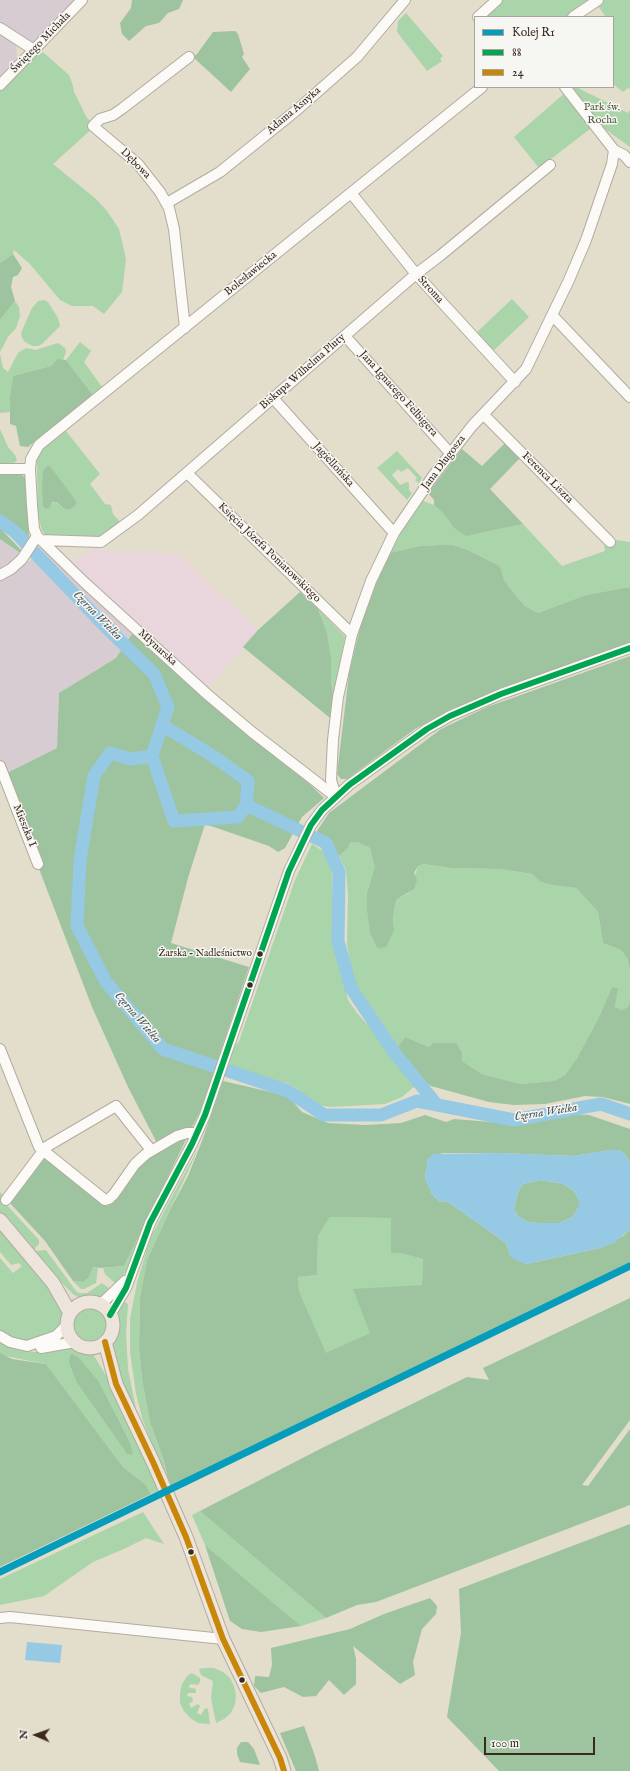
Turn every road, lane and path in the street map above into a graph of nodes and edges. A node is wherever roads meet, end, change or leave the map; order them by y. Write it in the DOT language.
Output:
graph roads {
  1 [pos="82,0"];
  2 [pos="405,0"];
  3 [pos="497,0"];
  4 [pos="598,0"];
  5 [pos="479,16"];
  6 [pos="575,16"];
  7 [pos="0,28"];
  8 [pos="34,50"];
  9 [pos="189,57"];
  10 [pos="0,85"];
  11 [pos="481,88"];
  12 [pos="566,88"];
  13 [pos="614,150"];
  14 [pos="630,162"];
  15 [pos="550,165"];
  16 [pos="351,193"];
  17 [pos="167,203"];
  18 [pos="416,274"];
  19 [pos="552,315"];
  20 [pos="184,328"];
  21 [pos="345,336"];
  22 [pos="515,382"];
  23 [pos="630,397"];
  24 [pos="273,398"];
  25 [pos="484,415"];
  26 [pos="450,453"];
  27 [pos="30,468"];
  28 [pos="0,469"];
  29 [pos="187,473"];
  30 [pos="394,533"];
  31 [pos="37,539"];
  32 [pos="610,542"];
  33 [pos="0,575"];
  34 [pos="352,634"];
  35 [pos="630,648"];
  36 [pos="0,766"];
  37 [pos="336,797"];
  38 [pos="38,864"];
  39 [pos="0,1049"];
  40 [pos="197,1133"];
  41 [pos="151,1150"];
  42 [pos="42,1151"];
  43 [pos="6,1200"];
  44 [pos="0,1220"];
  45 [pos="130,1277"];
  46 [pos="53,1283"];
  47 [pos="83,1303"];
  48 [pos="100,1305"];
  49 [pos="110,1315"];
  50 [pos="69,1319"];
  51 [pos="0,1336"];
  52 [pos="75,1342"];
  53 [pos="105,1342"];
  54 [pos="27,1346"];
  55 [pos="90,1348"];
  56 [pos="116,1384"];
  57 [pos="0,1618"];
  58 [pos="223,1639"];
  59 [pos="284,1771"];
  1 -- 8 [label="street, Świętego Michała"];
  2 -- 17 [label="street, Adama Asnyka"];
  3 -- 5 [label="street"];
  4 -- 6 [label="street"];
  7 -- 8 [label="street"];
  8 -- 10 [label="street, Świętego Michała"];
  9 -- 17 [label="street, Dębowa"];
  11 -- 16 [label="street, Bolesławiecka"];
  12 -- 13 [label="street"];
  13 -- 14 [label="street"];
  13 -- 19 [label="street, Jana Długosza"];
  15 -- 18 [label="street, Biskupa Wilhelma Pluty"];
  16 -- 18 [label="street, Stroma"];
  16 -- 20 [label="street, Bolesławiecka"];
  17 -- 20 [label="street, Dębowa"];
  18 -- 21 [label="street, Biskupa Wilhelma Pluty"];
  18 -- 22 [label="street, Stroma"];
  19 -- 22 [label="street, Jana Długosza"];
  19 -- 23 [label="street"];
  20 -- 27 [label="street, Bolesławiecka"];
  21 -- 24 [label="street, Biskupa Wilhelma Pluty"];
  21 -- 26 [label="street, Jana Ignacego Felbigera"];
  22 -- 25 [label="street, Jana Długosza"];
  24 -- 29 [label="street, Biskupa Wilhelma Pluty"];
  24 -- 30 [label="street, Jagiellońska"];
  25 -- 26 [label="street, Jana Długosza"];
  25 -- 32 [label="street, Ferenca Liszta"];
  26 -- 30 [label="street, Jana Długosza"];
  27 -- 28 [label="street"];
  27 -- 31 [label="street"];
  29 -- 31 [label="street, Biskupa Wilhelma Pluty"];
  29 -- 34 [label="street, Księcia Józefa Poniatowskiego"];
  30 -- 34 [label="street, Jana Długosza"];
  31 -- 33 [label="street"];
  31 -- 37 [label="street, Młynarska"];
  34 -- 37 [label="street, Jana Długosza"];
  35 -- 37 [label="street"];
  36 -- 38 [label="street, Mieszka I"];
  37 -- 40 [label="street"];
  39 -- 42 [label="street"];
  40 -- 41 [label="street"];
  40 -- 45 [label="street"];
  41 -- 42 [label="street"];
  41 -- 42 [label="street"];
  42 -- 43 [label="street"];
  44 -- 46 [label="main road"];
  45 -- 48 [label="street"];
  45 -- 49 [label="street"];
  46 -- 47 [label="main road"];
  46 -- 50 [label="main road"];
  47 -- 48 [label="main road"];
  47 -- 50 [label="main road"];
  48 -- 49 [label="main road"];
  49 -- 53 [label="main road"];
  50 -- 52 [label="main road"];
  50 -- 54 [label="street"];
  51 -- 54 [label="street"];
  52 -- 54 [label="street"];
  52 -- 55 [label="main road"];
  53 -- 55 [label="main road"];
  53 -- 56 [label="main road"];
  55 -- 56 [label="main road"];
  56 -- 58 [label="main road"];
  57 -- 58 [label="street"];
  58 -- 59 [label="main road"];
}
